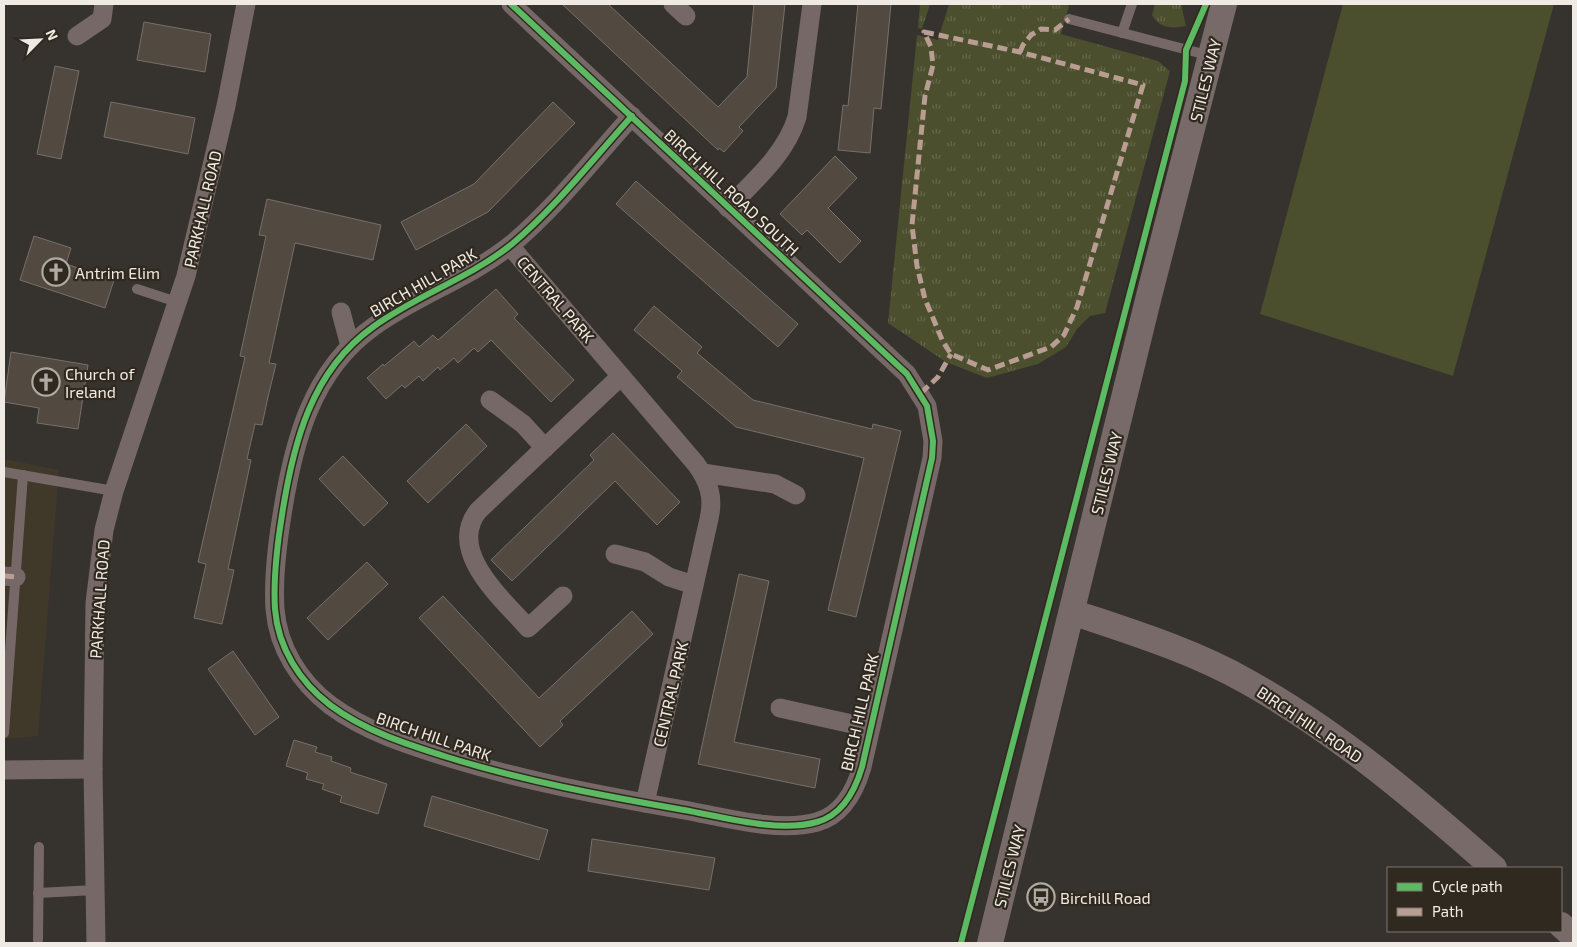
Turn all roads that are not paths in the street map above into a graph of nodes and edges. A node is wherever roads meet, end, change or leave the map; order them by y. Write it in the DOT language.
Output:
graph roads {
  1 [pos="104,4"];
  2 [pos="246,4"];
  3 [pos="511,4"];
  4 [pos="812,4"];
  5 [pos="1132,4"];
  6 [pos="1224,4"];
  7 [pos="1069,19"];
  8 [pos="1122,33"];
  9 [pos="77,36"];
  10 [pos="1211,56"];
  11 [pos="632,116"];
  12 [pos="728,208"];
  13 [pos="510,246"];
  14 [pos="137,289"];
  15 [pos="177,302"];
  16 [pos="341,312"];
  17 [pos="350,346"];
  18 [pos="621,376"];
  19 [pos="490,400"];
  20 [pos="927,406"];
  21 [pos="545,448"];
  22 [pos="4,472"];
  23 [pos="702,473"];
  24 [pos="24,475"];
  25 [pos="114,491"];
  26 [pos="796,495"];
  27 [pos="615,554"];
  28 [pos="10,576"];
  29 [pos="694,585"];
  30 [pos="563,596"];
  31 [pos="1072,612"];
  32 [pos="780,708"];
  33 [pos="870,728"];
  34 [pos="4,732"];
  35 [pos="94,769"];
  36 [pos="4,770"];
  37 [pos="645,803"];
  38 [pos="39,847"];
  39 [pos="1493,867"];
  40 [pos="95,890"];
  41 [pos="38,892"];
  42 [pos="1562,926"];
  43 [pos="1573,936"];
  44 [pos="38,940"];
  45 [pos="96,943"];
  46 [pos="990,943"];
  1 -- 9 [label="street"];
  2 -- 15 [label="street, PARKHALL ROAD"];
  3 -- 11 [label="street, BIRCH HILL ROAD SOUTH"];
  4 -- 12 [label="street"];
  5 -- 8 [label="lane"];
  6 -- 10 [label="main road, STILES WAY"];
  7 -- 8 [label="lane"];
  8 -- 10 [label="lane"];
  10 -- 31 [label="main road, STILES WAY"];
  11 -- 12 [label="street, BIRCH HILL ROAD SOUTH"];
  11 -- 13 [label="street, BIRCH HILL PARK"];
  12 -- 20 [label="street, BIRCH HILL ROAD SOUTH"];
  13 -- 17 [label="street, BIRCH HILL PARK"];
  13 -- 18 [label="street, CENTRAL PARK"];
  14 -- 15 [label="lane"];
  15 -- 25 [label="street, PARKHALL ROAD"];
  16 -- 17 [label="street"];
  17 -- 37 [label="street, BIRCH HILL PARK"];
  18 -- 21 [label="street"];
  18 -- 23 [label="street, CENTRAL PARK"];
  19 -- 21 [label="street"];
  20 -- 33 [label="street, BIRCH HILL PARK"];
  21 -- 30 [label="street"];
  22 -- 24 [label="lane"];
  23 -- 26 [label="street"];
  23 -- 29 [label="street, CENTRAL PARK"];
  24 -- 25 [label="lane"];
  24 -- 28 [label="lane"];
  25 -- 35 [label="street, PARKHALL ROAD"];
  27 -- 29 [label="street"];
  28 -- 34 [label="lane"];
  29 -- 37 [label="street, CENTRAL PARK"];
  31 -- 39 [label="main road, BIRCH HILL ROAD"];
  31 -- 46 [label="main road, STILES WAY"];
  32 -- 33 [label="street"];
  33 -- 37 [label="street, BIRCH HILL PARK"];
  35 -- 36 [label="street"];
  35 -- 40 [label="street, PARKHALL ROAD"];
  38 -- 41 [label="lane"];
  40 -- 41 [label="lane"];
  40 -- 45 [label="street, PARKHALL ROAD"];
  41 -- 44 [label="lane"];
  42 -- 43 [label="main road"];
}
